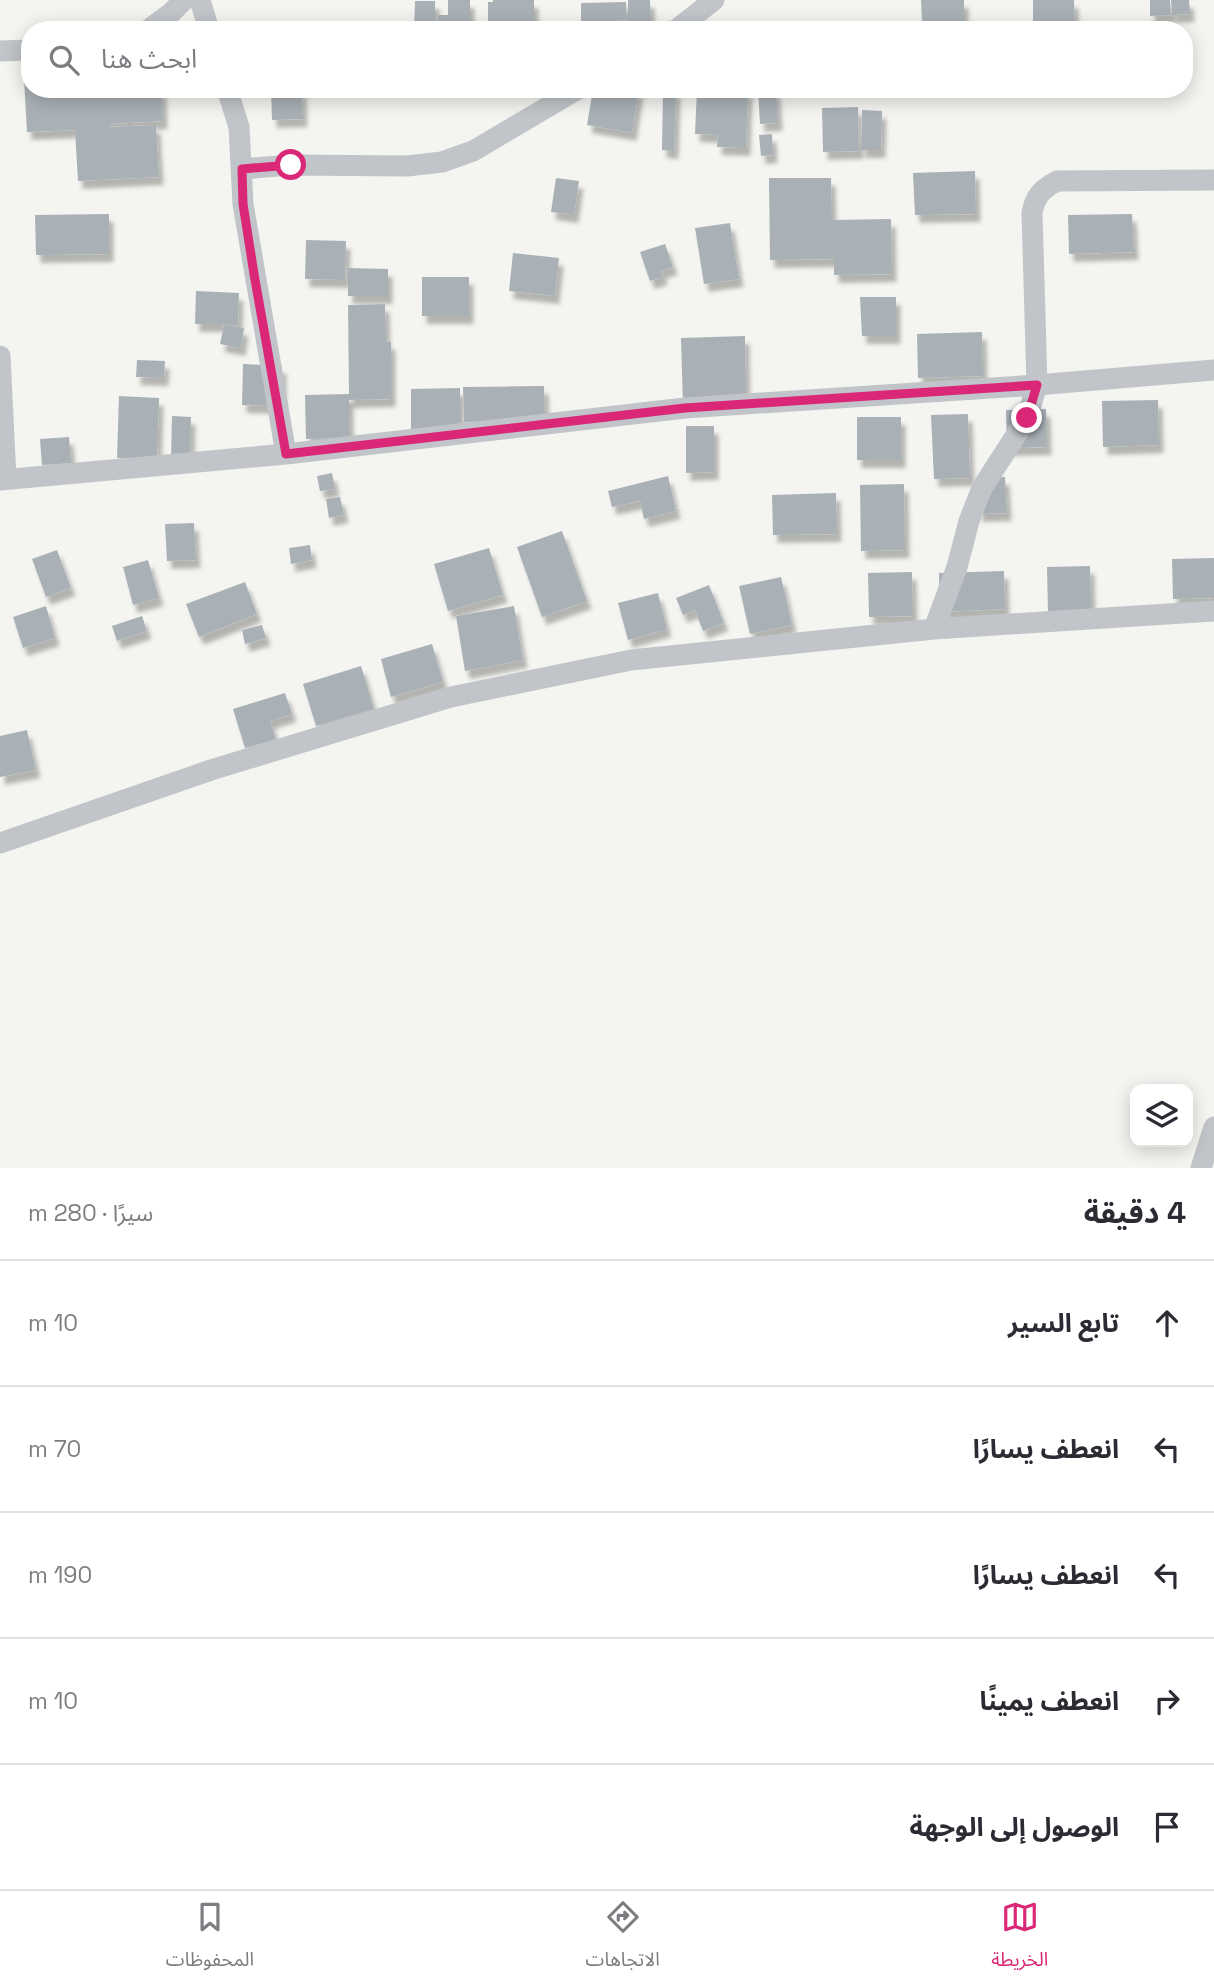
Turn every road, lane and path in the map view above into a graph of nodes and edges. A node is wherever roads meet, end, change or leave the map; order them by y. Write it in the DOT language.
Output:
graph roads {
  1 [pos="184,0"];
  2 [pos="200,0"];
  3 [pos="714,0"];
  4 [pos="160,21"];
  5 [pos="206,21"];
  6 [pos="687,21"];
  7 [pos="21,50"];
  8 [pos="0,51"];
  9 [pos="230,98"];
  10 [pos="563,98"];
  11 [pos="242,169"];
  12 [pos="1214,180"];
  13 [pos="0,356"];
  14 [pos="1214,370"];
  15 [pos="1037,385"];
  16 [pos="286,454"];
  17 [pos="3,479"];
  18 [pos="1214,611"];
  19 [pos="934,629"];
  20 [pos="0,843"];
  21 [pos="1214,1127"];
  22 [pos="1200,1168"];
  1 -- 4 [label="street"];
  2 -- 5 [label="street"];
  3 -- 6 [label="street"];
  7 -- 8 [label="street"];
  9 -- 11 [label="street"];
  10 -- 11 [label="street"];
  11 -- 16 [label="street"];
  12 -- 15 [label="street"];
  13 -- 17 [label="street"];
  14 -- 15 [label="street"];
  15 -- 16 [label="street"];
  15 -- 19 [label="street"];
  16 -- 17 [label="street"];
  18 -- 19 [label="street"];
  19 -- 20 [label="street"];
  21 -- 22 [label="street"];
}
